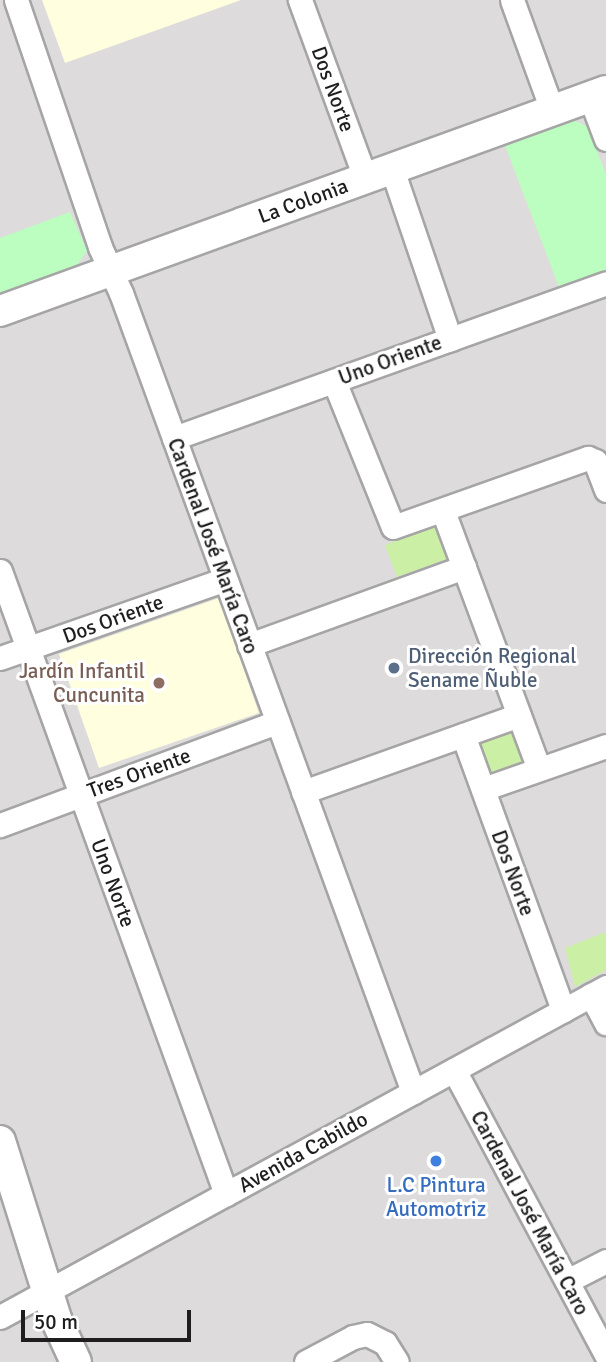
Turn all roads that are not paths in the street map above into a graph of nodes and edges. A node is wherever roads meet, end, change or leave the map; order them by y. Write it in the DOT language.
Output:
graph roads {
  1 [pos="16,0"];
  2 [pos="512,0"];
  3 [pos="308,2"];
  4 [pos="598,94"];
  5 [pos="552,110"];
  6 [pos="606,139"];
  7 [pos="379,174"];
  8 [pos="110,271"];
  9 [pos="606,283"];
  10 [pos="0,311"];
  11 [pos="450,339"];
  12 [pos="334,381"];
  13 [pos="174,438"];
  14 [pos="601,476"];
  15 [pos="443,511"];
  16 [pos="464,567"];
  17 [pos="0,571"];
  18 [pos="225,579"];
  19 [pos="249,645"];
  20 [pos="28,649"];
  21 [pos="0,658"];
  22 [pos="519,715"];
  23 [pos="277,722"];
  24 [pos="463,735"];
  25 [pos="606,746"];
  26 [pos="539,769"];
  27 [pos="483,789"];
  28 [pos="303,792"];
  29 [pos="81,794"];
  30 [pos="0,825"];
  31 [pos="599,991"];
  32 [pos="563,1010"];
  33 [pos="606,1023"];
  34 [pos="454,1070"];
  35 [pos="413,1092"];
  36 [pos="0,1141"];
  37 [pos="226,1194"];
  38 [pos="606,1261"];
  39 [pos="567,1282"];
  40 [pos="48,1291"];
  41 [pos="0,1317"];
  42 [pos="606,1355"];
  43 [pos="76,1362"];
  44 [pos="306,1362"];
  45 [pos="397,1362"];
  1 -- 8 [label="street, Cardenal José María Caro"];
  2 -- 5 [label="street"];
  3 -- 7 [label="street, Dos Norte"];
  4 -- 5 [label="street, La Colonia"];
  4 -- 6 [label="street"];
  5 -- 7 [label="street, La Colonia"];
  7 -- 8 [label="street, La Colonia"];
  7 -- 11 [label="street, Dos Norte"];
  8 -- 10 [label="street, La Colonia"];
  8 -- 13 [label="street, Cardenal José María Caro"];
  9 -- 11 [label="street, Uno Oriente"];
  11 -- 12 [label="street, Uno Oriente"];
  12 -- 13 [label="street, Uno Oriente"];
  12 -- 15 [label="street"];
  13 -- 18 [label="street, Cardenal José María Caro"];
  14 -- 15 [label="street"];
  15 -- 16 [label="street"];
  16 -- 19 [label="street"];
  16 -- 22 [label="street"];
  17 -- 20 [label="street, Uno Norte"];
  18 -- 19 [label="street, Cardenal José María Caro"];
  18 -- 20 [label="street, Dos Oriente"];
  19 -- 23 [label="street, Cardenal José María Caro"];
  20 -- 21 [label="street, Dos Oriente"];
  20 -- 29 [label="street, Uno Norte"];
  22 -- 24 [label="street"];
  22 -- 26 [label="street"];
  23 -- 28 [label="street, Cardenal José María Caro"];
  23 -- 29 [label="street, Tres Oriente"];
  24 -- 27 [label="street, Dos Norte"];
  24 -- 28 [label="street"];
  25 -- 26 [label="street"];
  26 -- 27 [label="street"];
  27 -- 32 [label="street, Dos Norte"];
  28 -- 35 [label="street, Cardenal José María Caro"];
  29 -- 30 [label="street, Tres Oriente"];
  29 -- 37 [label="street, Uno Norte"];
  31 -- 32 [label="street, Avenida Cabildo"];
  31 -- 33 [label="street"];
  32 -- 34 [label="street, Avenida Cabildo"];
  34 -- 35 [label="street, Avenida Cabildo"];
  34 -- 39 [label="street, Cardenal José María Caro"];
  35 -- 37 [label="street, Avenida Cabildo"];
  36 -- 40 [label="street"];
  37 -- 40 [label="street, Avenida Cabildo"];
  38 -- 39 [label="street"];
  39 -- 42 [label="street, Cardenal José María Caro"];
  40 -- 41 [label="street, Avenida Cabildo"];
  40 -- 43 [label="street"];
  44 -- 45 [label="street"];
}
